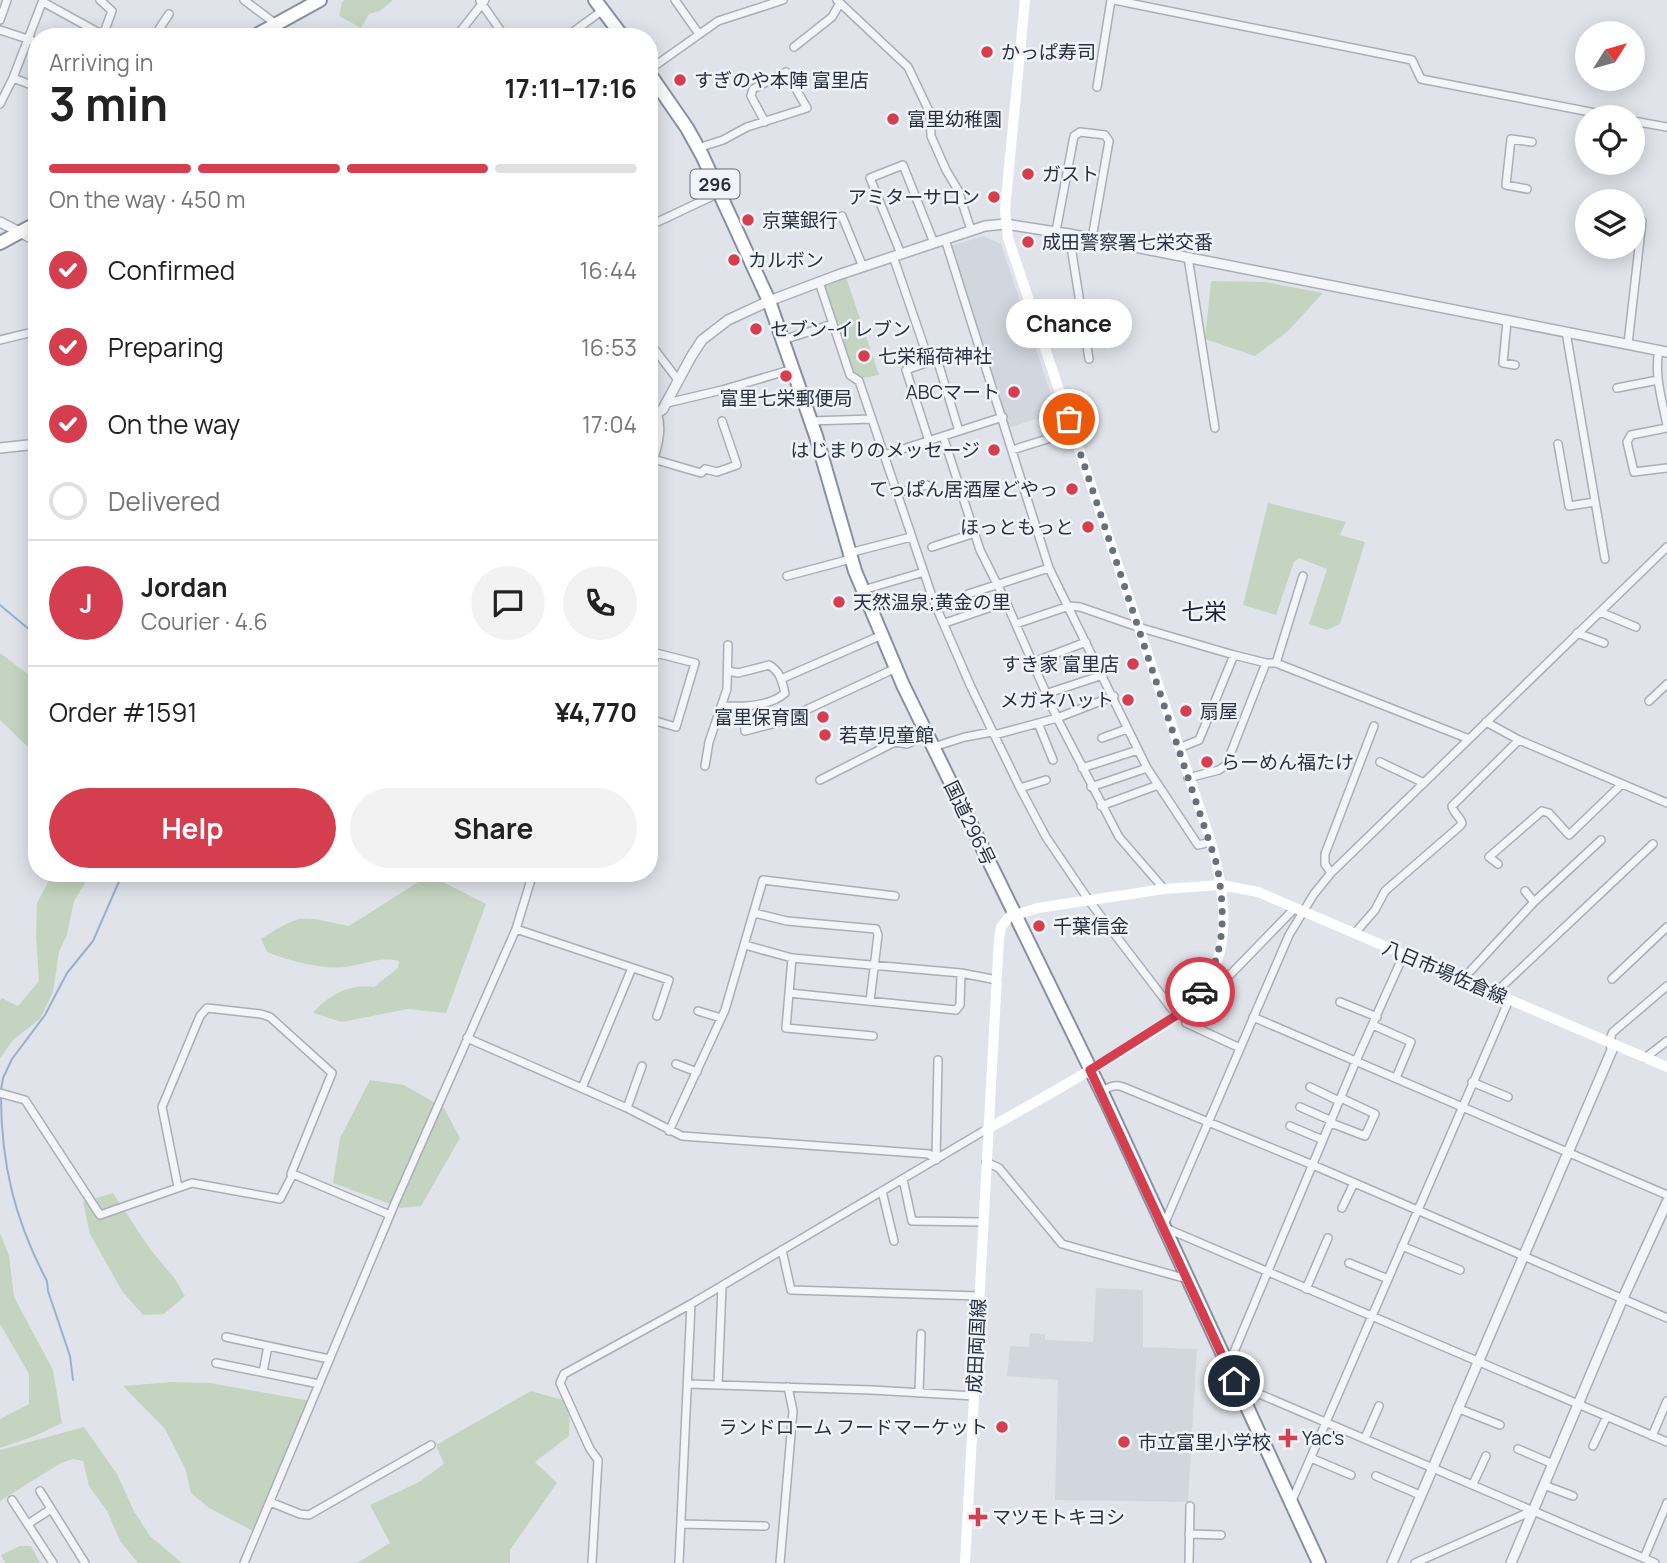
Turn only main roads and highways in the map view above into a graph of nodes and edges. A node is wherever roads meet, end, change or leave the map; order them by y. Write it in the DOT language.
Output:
graph roads {
  1 [pos="320,0"];
  2 [pos="1025,0"];
  3 [pos="599,5"];
  4 [pos="269,28"];
  5 [pos="616,28"];
  6 [pos="658,85"];
  7 [pos="28,229"];
  8 [pos="0,243"];
  9 [pos="1221,885"];
  10 [pos="1016,914"];
  11 [pos="1667,1067"];
  12 [pos="1090,1070"];
  13 [pos="987,1129"];
  14 [pos="965,1563"];
  15 [pos="1319,1563"];
  1 -- 4 [label="highway"];
  2 -- 9 [label="main road"];
  3 -- 5 [label="highway"];
  6 -- 10 [label="highway, 国道296号 / 296"];
  7 -- 8 [label="highway"];
  9 -- 10 [label="main road"];
  9 -- 11 [label="main road, 八日市場佐倉線"];
  9 -- 12 [label="main road"];
  10 -- 12 [label="highway, 国道296号 / 296"];
  10 -- 13 [label="main road, 成田両国線"];
  12 -- 13 [label="main road"];
  12 -- 15 [label="highway, 国道296号 / 296"];
  13 -- 14 [label="main road, 成田両国線"];
}
